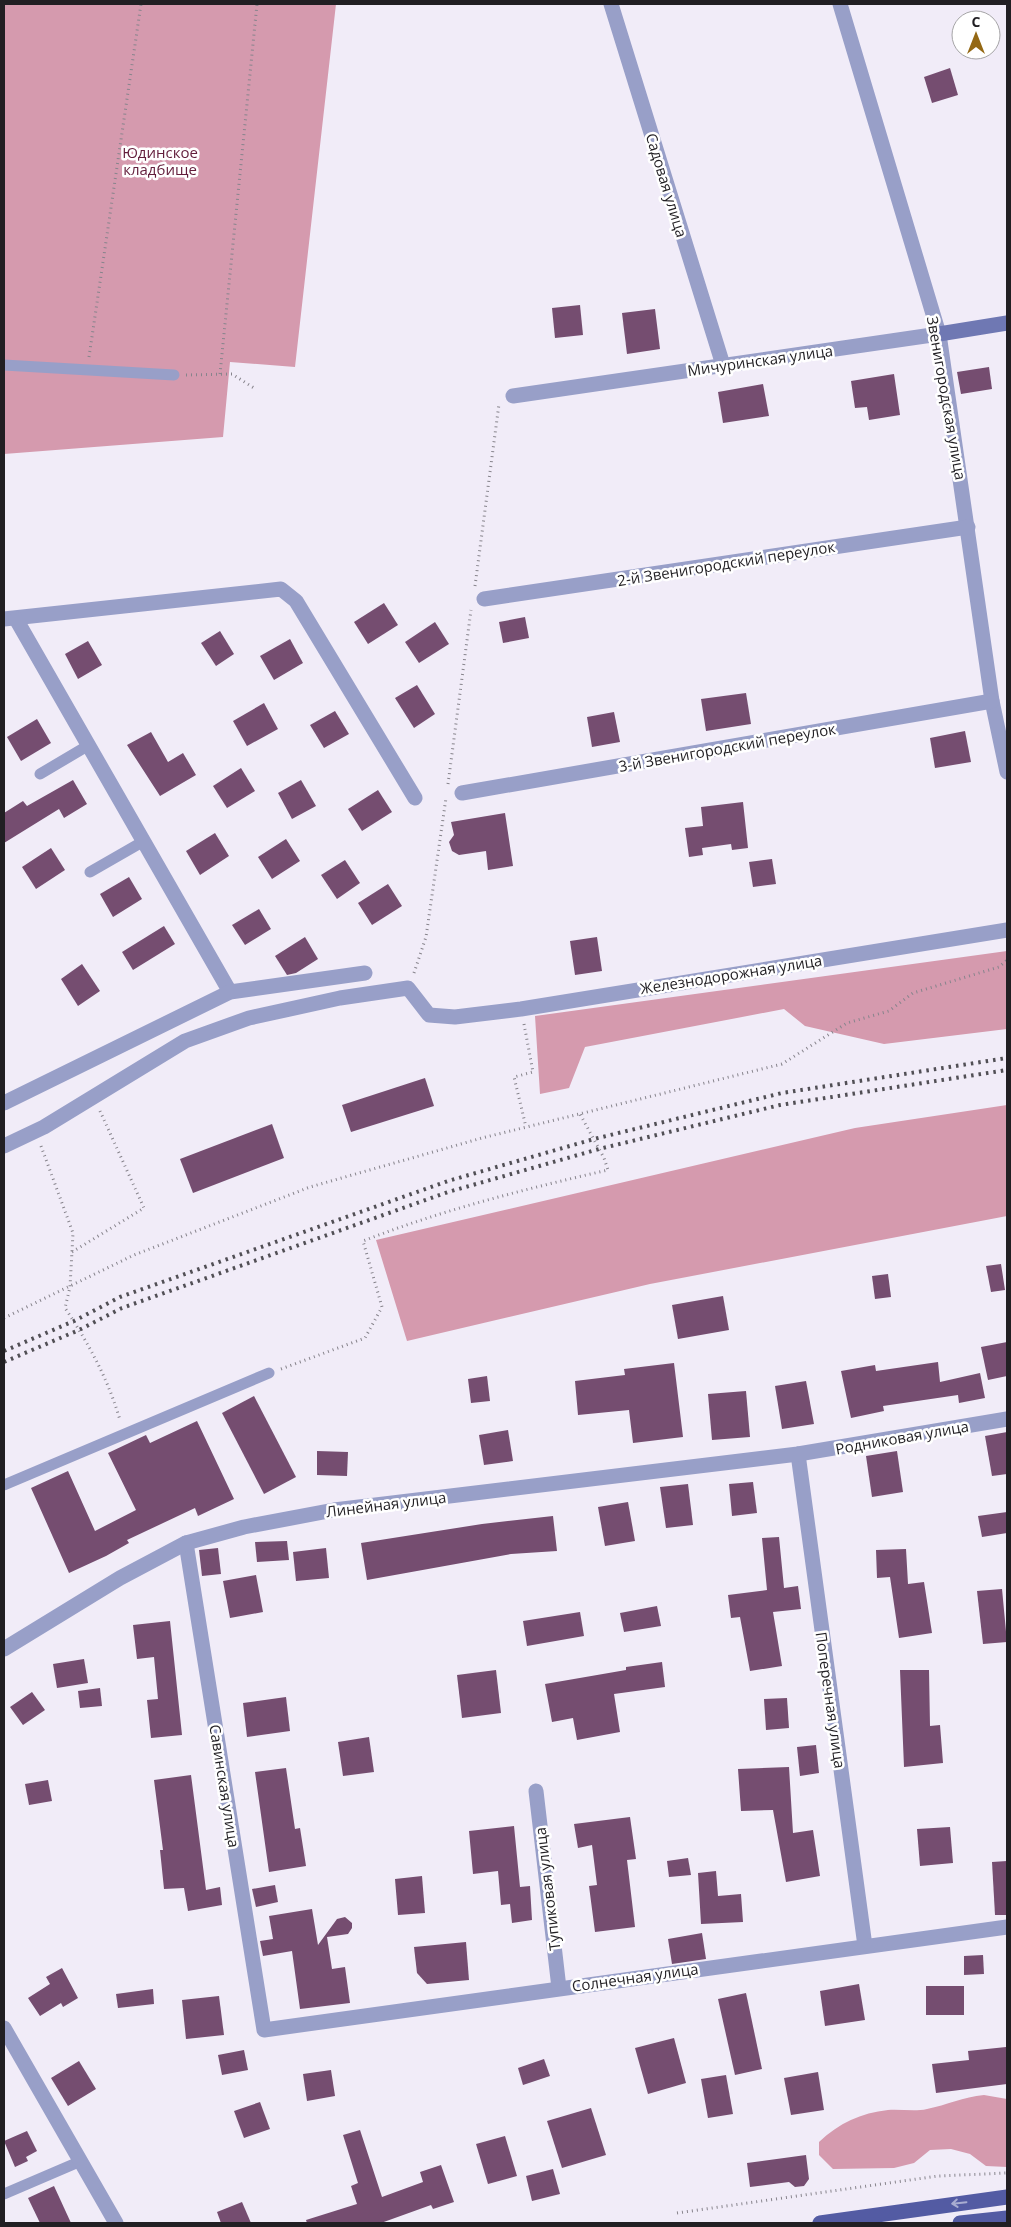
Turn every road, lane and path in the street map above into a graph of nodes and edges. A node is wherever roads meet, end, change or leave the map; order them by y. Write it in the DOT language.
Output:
graph roads {
  1 [pos="141,4"];
  2 [pos="258,4"];
  3 [pos="611,4"];
  4 [pos="840,4"];
  5 [pos="1007,323"];
  6 [pos="939,334"];
  7 [pos="4,365"];
  8 [pos="724,366"];
  9 [pos="87,370"];
  10 [pos="220,374"];
  11 [pos="174,376"];
  12 [pos="254,388"];
  13 [pos="513,396"];
  14 [pos="968,526"];
  15 [pos="477,598"];
  16 [pos="10,619"];
  17 [pos="992,701"];
  18 [pos="89,745"];
  19 [pos="1007,772"];
  20 [pos="40,774"];
  21 [pos="462,793"];
  22 [pos="415,798"];
  23 [pos="144,841"];
  24 [pos="90,872"];
  25 [pos="1007,930"];
  26 [pos="1007,960"];
  27 [pos="365,973"];
  28 [pos="408,988"];
  29 [pos="230,992"];
  30 [pos="521,1009"];
  31 [pos="94,1097"];
  32 [pos="4,1103"];
  33 [pos="580,1114"];
  34 [pos="526,1127"];
  35 [pos="36,1131"];
  36 [pos="4,1146"];
  37 [pos="72,1253"];
  38 [pos="70,1286"];
  39 [pos="4,1318"];
  40 [pos="269,1373"];
  41 [pos="1007,1419"];
  42 [pos="124,1434"];
  43 [pos="798,1454"];
  44 [pos="4,1485"];
  45 [pos="186,1543"];
  46 [pos="4,1649"];
  47 [pos="536,1791"];
  48 [pos="1007,1927"];
  49 [pos="865,1946"];
  50 [pos="559,1988"];
  51 [pos="4,2028"];
  52 [pos="264,2030"];
  53 [pos="81,2161"];
  54 [pos="1007,2173"];
  55 [pos="4,2194"];
  56 [pos="1007,2197"];
  57 [pos="676,2213"];
  58 [pos="1007,2218"];
  59 [pos="116,2223"];
  60 [pos="820,2223"];
  61 [pos="960,2223"];
  1 -- 9 [label="path"];
  2 -- 10 [label="path"];
  3 -- 8 [label="street, Садовая улица"];
  4 -- 6 [label="street, Звенигородская улица"];
  5 -- 6 [label="street, Мичуринская улица"];
  6 -- 8 [label="street, Мичуринская улица"];
  6 -- 14 [label="street, Звенигородская улица"];
  7 -- 9 [label="lane"];
  8 -- 13 [label="street, Мичуринская улица"];
  9 -- 11 [label="lane"];
  10 -- 11 [label="path"];
  10 -- 12 [label="path"];
  13 -- 15 [label="path"];
  14 -- 15 [label="street, 2-й Звенигородский переулок"];
  14 -- 17 [label="street, Звенигородская улица"];
  15 -- 28 [label="path"];
  16 -- 18 [label="street"];
  16 -- 22 [label="street"];
  17 -- 19 [label="street, Звенигородская улица"];
  17 -- 21 [label="street, 3-й Звенигородский переулок"];
  18 -- 20 [label="lane"];
  18 -- 23 [label="street"];
  23 -- 24 [label="lane"];
  23 -- 29 [label="street"];
  25 -- 30 [label="street, Железнодорожная улица"];
  26 -- 33 [label="path"];
  27 -- 29 [label="street"];
  28 -- 30 [label="street, Железнодорожная улица"];
  28 -- 31 [label="street"];
  29 -- 32 [label="street"];
  30 -- 34 [label="path"];
  31 -- 35 [label="street"];
  31 -- 37 [label="path"];
  33 -- 34 [label="path"];
  33 -- 40 [label="path"];
  34 -- 38 [label="path"];
  35 -- 36 [label="street"];
  35 -- 37 [label="path"];
  37 -- 38 [label="path"];
  38 -- 39 [label="path"];
  38 -- 42 [label="path"];
  40 -- 42 [label="lane"];
  41 -- 43 [label="street, Родниковая улица"];
  42 -- 44 [label="lane"];
  43 -- 45 [label="street, Линейная улица"];
  43 -- 49 [label="street, Поперечная улица"];
  45 -- 46 [label="street, Линейная улица"];
  45 -- 52 [label="street, Савинская улица"];
  47 -- 50 [label="street, Тупиковая улица"];
  48 -- 49 [label="street, Солнечная улица"];
  49 -- 50 [label="street, Солнечная улица"];
  50 -- 52 [label="street, Солнечная улица"];
  51 -- 53 [label="street"];
  53 -- 55 [label="lane"];
  53 -- 59 [label="street"];
  54 -- 57 [label="path"];
  56 -- 60 [label="main road, one-way"];
  58 -- 61 [label="main road"];
}
